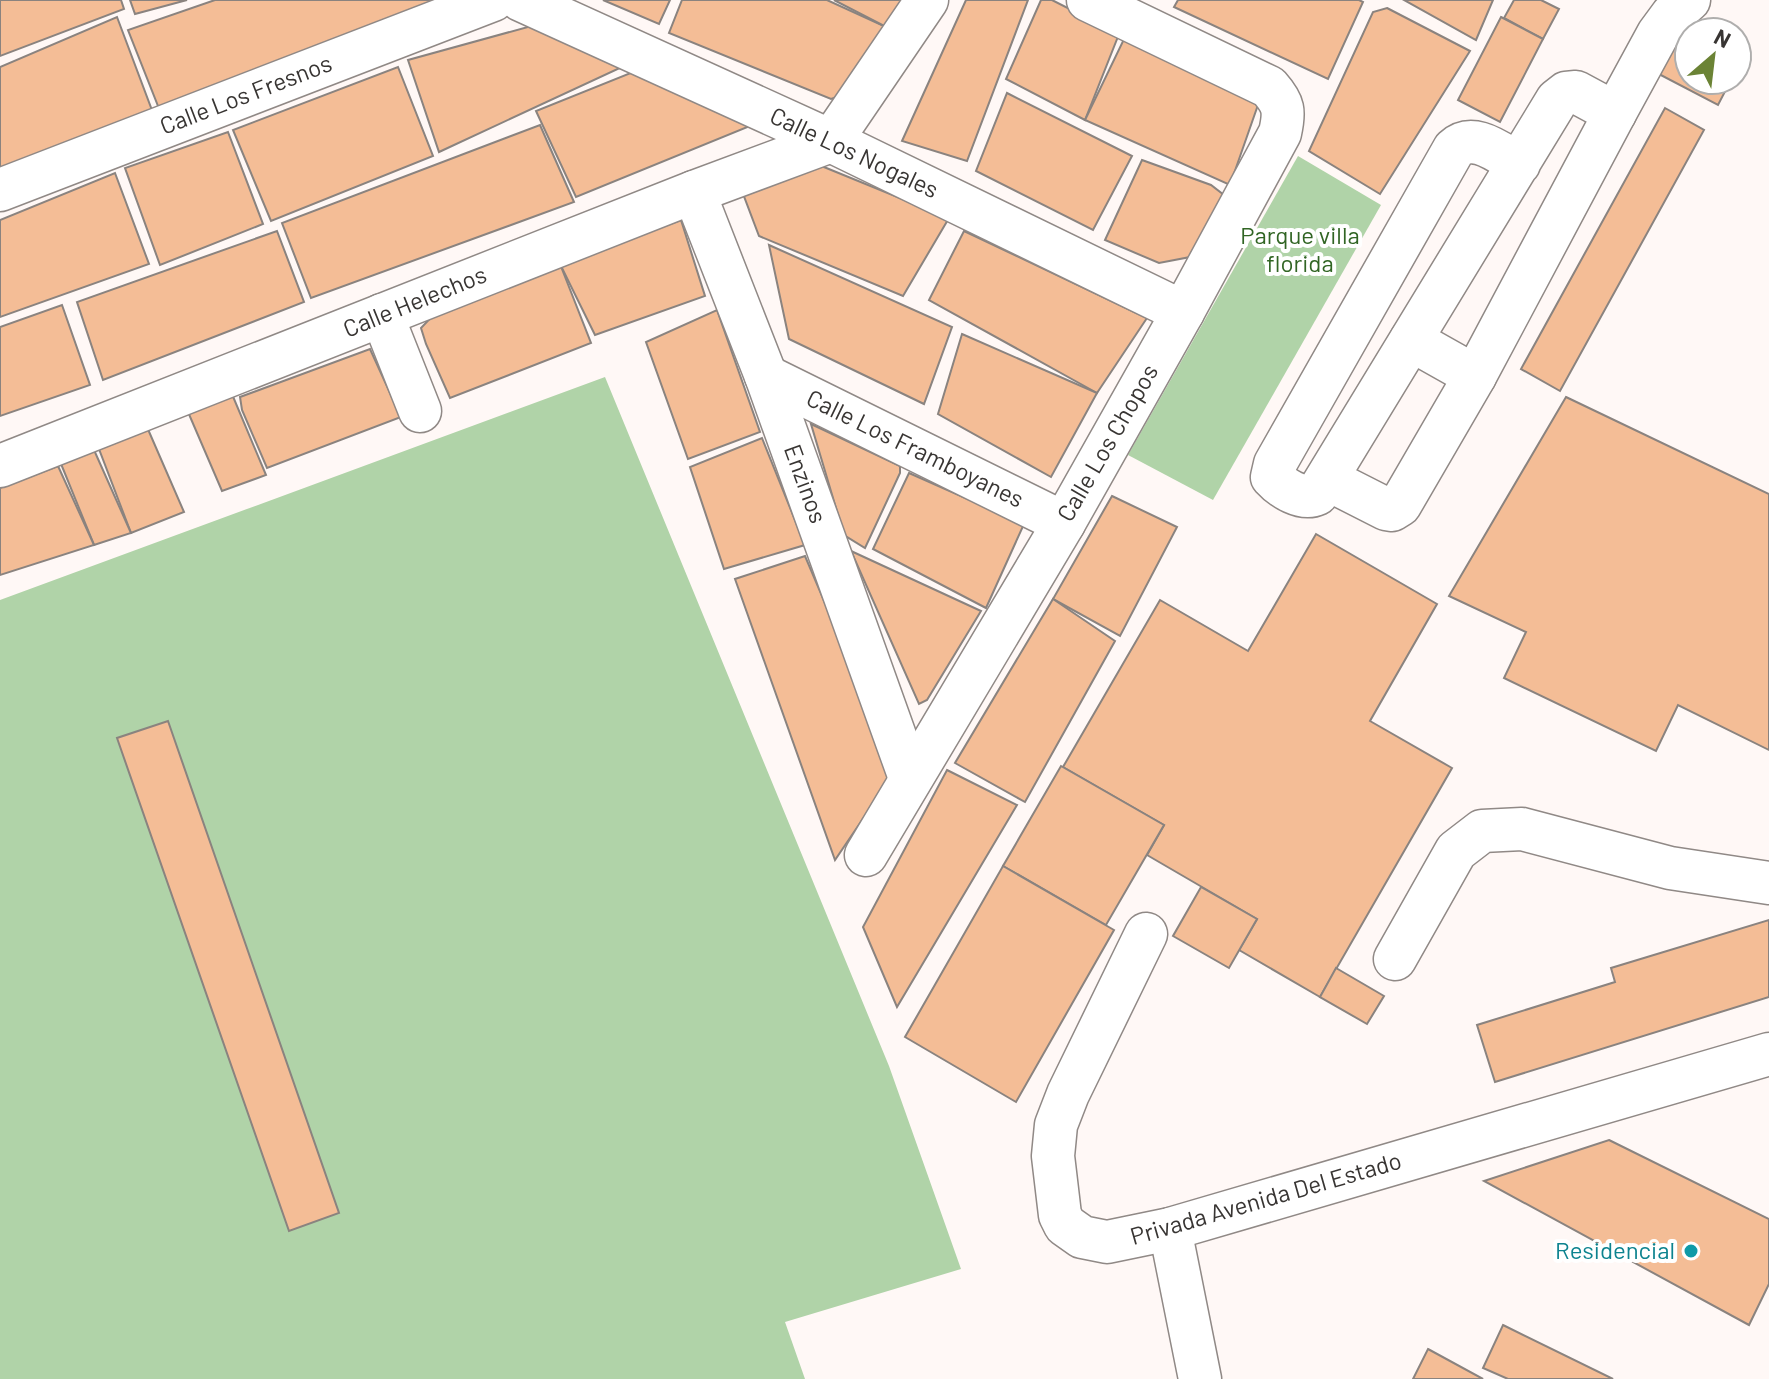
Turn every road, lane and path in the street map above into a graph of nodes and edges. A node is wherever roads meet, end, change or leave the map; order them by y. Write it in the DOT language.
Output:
graph roads {
  1 [pos="493,0"];
  2 [pos="521,0"];
  3 [pos="927,0"];
  4 [pos="1088,0"];
  5 [pos="1689,0"];
  6 [pos="1615,113"];
  7 [pos="831,141"];
  8 [pos="1519,164"];
  9 [pos="0,190"];
  10 [pos="694,192"];
  11 [pos="1183,312"];
  12 [pos="382,315"];
  13 [pos="1411,340"];
  14 [pos="766,376"];
  15 [pos="1475,376"];
  16 [pos="420,411"];
  17 [pos="0,466"];
  18 [pos="1327,479"];
  19 [pos="1064,523"];
  20 [pos="910,778"];
  21 [pos="866,855"];
  22 [pos="1769,883"];
  23 [pos="1146,934"];
  24 [pos="1395,959"];
  25 [pos="1769,1054"];
  26 [pos="1170,1229"];
  27 [pos="1200,1379"];
  1 -- 9 [label="street, Calle Los Fresnos"];
  2 -- 7 [label="street, Calle Los Nogales"];
  3 -- 7 [label="street"];
  4 -- 11 [label="street, Calle Los Chopos"];
  5 -- 6 [label="street"];
  6 -- 8 [label="street"];
  6 -- 15 [label="street"];
  7 -- 10 [label="street, Calle Helechos"];
  7 -- 11 [label="street, Calle Los Nogales"];
  8 -- 13 [label="street"];
  8 -- 18 [label="street"];
  10 -- 12 [label="street, Calle Helechos"];
  10 -- 14 [label="street, Enzinos"];
  11 -- 19 [label="street, Calle Los Chopos"];
  12 -- 16 [label="street"];
  12 -- 17 [label="street, Calle Helechos"];
  13 -- 15 [label="street"];
  13 -- 18 [label="street"];
  14 -- 19 [label="street, Calle Los Framboyanes"];
  14 -- 20 [label="street, Enzinos"];
  15 -- 18 [label="street"];
  19 -- 20 [label="street, Calle Los Chopos"];
  20 -- 21 [label="street, Calle Los Chopos"];
  22 -- 24 [label="street"];
  23 -- 26 [label="street, Privada Avenida Del Estado"];
  25 -- 26 [label="street, Privada Avenida Del Estado"];
  26 -- 27 [label="street"];
}
